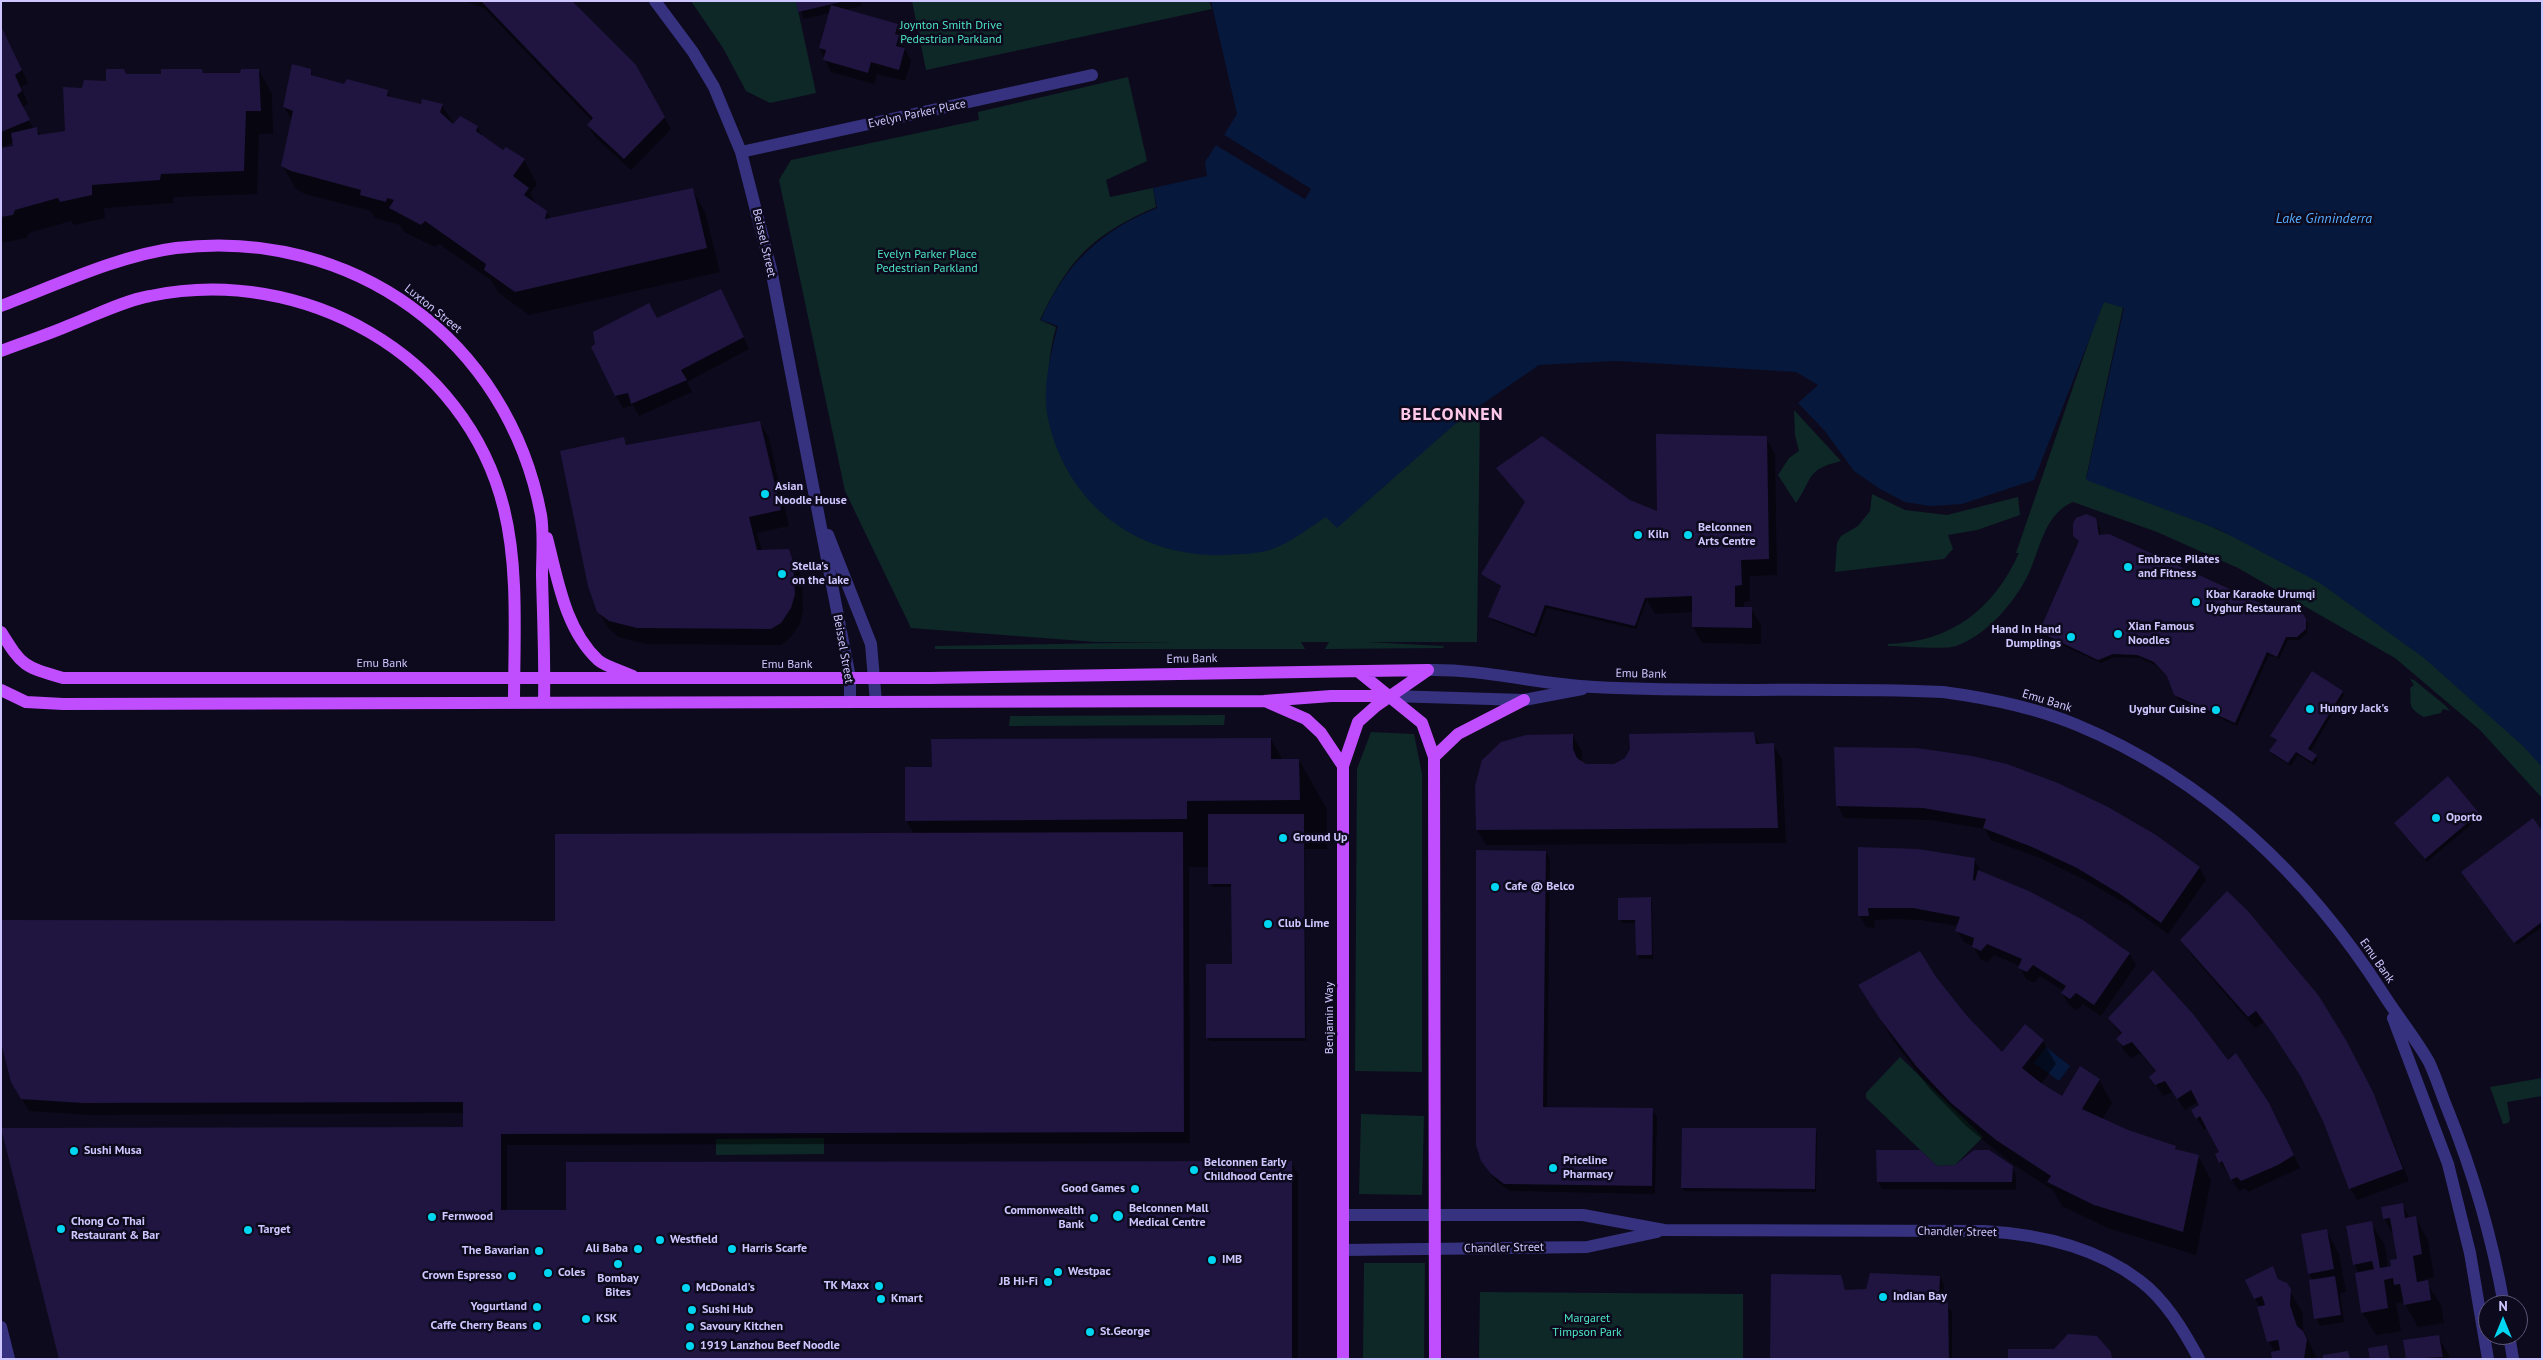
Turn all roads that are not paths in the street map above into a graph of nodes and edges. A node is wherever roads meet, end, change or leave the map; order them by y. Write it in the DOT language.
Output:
graph roads {
  1 [pos="655,1"];
  2 [pos="1092,76"];
  3 [pos="740,152"];
  4 [pos="1,306"];
  5 [pos="1,351"];
  6 [pos="816,507"];
  7 [pos="541,516"];
  8 [pos="1,632"];
  9 [pos="1428,670"];
  10 [pos="1359,672"];
  11 [pos="514,678"];
  12 [pos="544,678"];
  13 [pos="637,678"];
  14 [pos="850,678"];
  15 [pos="876,678"];
  16 [pos="1592,687"];
  17 [pos="4,692"];
  18 [pos="1392,696"];
  19 [pos="1524,700"];
  20 [pos="1264,701"];
  21 [pos="850,702"];
  22 [pos="876,702"];
  23 [pos="514,703"];
  24 [pos="544,703"];
  25 [pos="1434,757"];
  26 [pos="1343,766"];
  27 [pos="2385,997"];
  28 [pos="2467,1156"];
  29 [pos="2448,1164"];
  30 [pos="1343,1215"];
  31 [pos="1434,1215"];
  32 [pos="1664,1230"];
  33 [pos="1435,1248"];
  34 [pos="1343,1250"];
  35 [pos="2479,1295"];
  36 [pos="2502,1295"];
  37 [pos="1,1327"];
  38 [pos="2487,1345"];
  39 [pos="2511,1345"];
  40 [pos="9,1359"];
  41 [pos="1343,1359"];
  42 [pos="1435,1359"];
  43 [pos="2199,1359"];
  44 [pos="2488,1359"];
  45 [pos="2513,1359"];
  1 -- 3 [label="street, Beissel Street"];
  2 -- 3 [label="street, Evelyn Parker Place"];
  3 -- 6 [label="street, Beissel Street"];
  4 -- 7 [label="main road, Luxton Street"];
  5 -- 11 [label="main road"];
  6 -- 14 [label="street, Beissel Street"];
  6 -- 15 [label="street, Beissel Street"];
  7 -- 12 [label="main road, Luxton Street"];
  7 -- 13 [label="main road"];
  8 -- 11 [label="main road, Emu Bank"];
  9 -- 10 [label="main road, Emu Bank"];
  9 -- 16 [label="street, Emu Bank"];
  9 -- 18 [label="main road, Benjamin Way"];
  10 -- 15 [label="main road, Emu Bank"];
  10 -- 18 [label="main road"];
  11 -- 12 [label="main road, Emu Bank"];
  11 -- 23 [label="main road"];
  12 -- 13 [label="main road, Emu Bank"];
  12 -- 24 [label="main road, Luxton Street"];
  13 -- 14 [label="main road, Emu Bank"];
  14 -- 15 [label="main road, Emu Bank"];
  14 -- 21 [label="street, Beissel Street"];
  15 -- 22 [label="street, Beissel Street"];
  16 -- 19 [label="street, Emu Bank"];
  16 -- 27 [label="street, Emu Bank"];
  17 -- 23 [label="main road, Emu Bank"];
  18 -- 19 [label="street, Emu Bank"];
  18 -- 20 [label="main road, Emu Bank"];
  18 -- 25 [label="main road"];
  18 -- 26 [label="main road, Benjamin Way"];
  19 -- 25 [label="main road"];
  20 -- 22 [label="main road, Emu Bank"];
  20 -- 26 [label="main road"];
  21 -- 22 [label="main road, Emu Bank"];
  21 -- 24 [label="main road, Emu Bank"];
  23 -- 24 [label="main road, Emu Bank"];
  25 -- 31 [label="main road"];
  26 -- 30 [label="main road, Benjamin Way"];
  27 -- 28 [label="street, Emu Bank"];
  27 -- 29 [label="street, Emu Bank"];
  28 -- 29 [label="street"];
  28 -- 36 [label="street, Emu Bank"];
  29 -- 35 [label="street, Emu Bank"];
  30 -- 31 [label="street, Chandler Street"];
  30 -- 34 [label="main road, Benjamin Way"];
  31 -- 32 [label="street, Chandler Street"];
  31 -- 33 [label="main road"];
  32 -- 33 [label="street, Chandler Street"];
  32 -- 43 [label="street, Chandler Street"];
  33 -- 34 [label="street, Chandler Street"];
  33 -- 42 [label="main road"];
  34 -- 41 [label="main road, Benjamin Way"];
  37 -- 40 [label="street"];
  38 -- 44 [label="street, Emu Bank"];
  39 -- 45 [label="street"];
}
